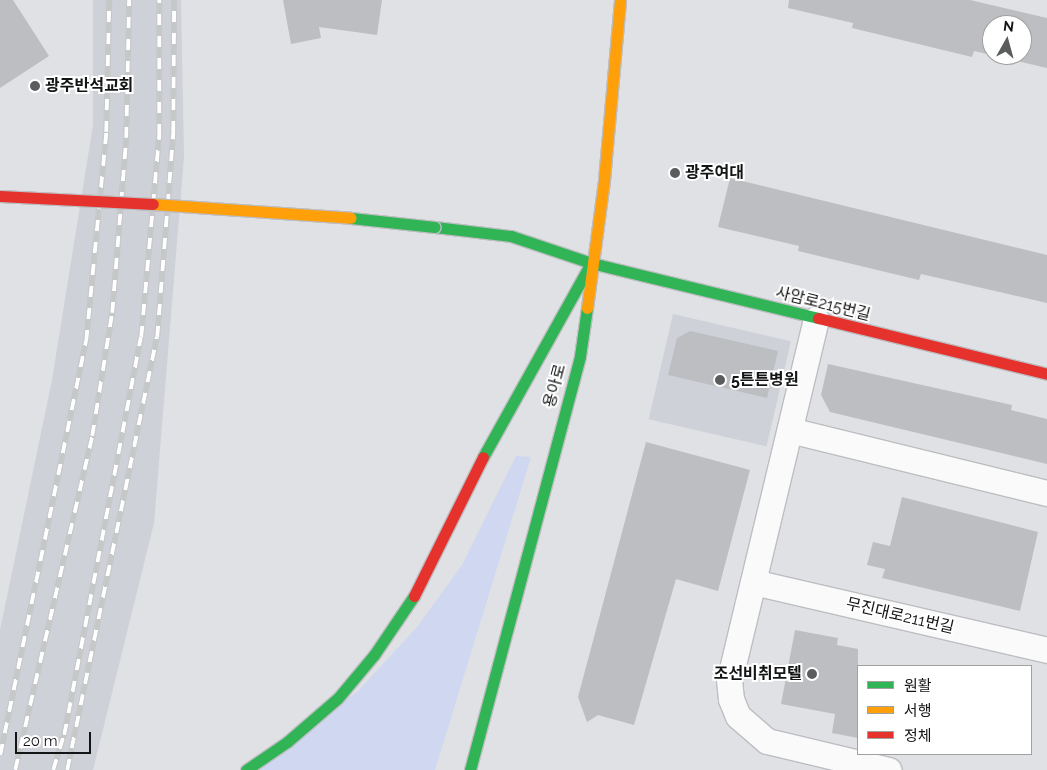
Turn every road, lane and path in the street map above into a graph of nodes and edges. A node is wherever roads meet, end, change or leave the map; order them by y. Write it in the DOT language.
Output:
graph roads {
  1 [pos="620,0"];
  2 [pos="0,196"];
  3 [pos="591,264"];
  4 [pos="816,319"];
  5 [pos="1047,374"];
  6 [pos="790,430"];
  7 [pos="1047,493"];
  8 [pos="753,582"];
  9 [pos="1047,650"];
  10 [pos="246,770"];
  11 [pos="470,770"];
  12 [pos="889,770"];
  1 -- 3 [label="main road, 용아로"];
  2 -- 3 [label="main road, 사암로215번길, bridge"];
  3 -- 4 [label="main road, 사암로215번길"];
  3 -- 10 [label="main road"];
  3 -- 11 [label="main road, 용아로"];
  4 -- 5 [label="main road, 사암로215번길"];
  4 -- 6 [label="street"];
  6 -- 7 [label="street"];
  6 -- 8 [label="street"];
  8 -- 9 [label="street, 무진대로211번길"];
  8 -- 12 [label="street"];
}
